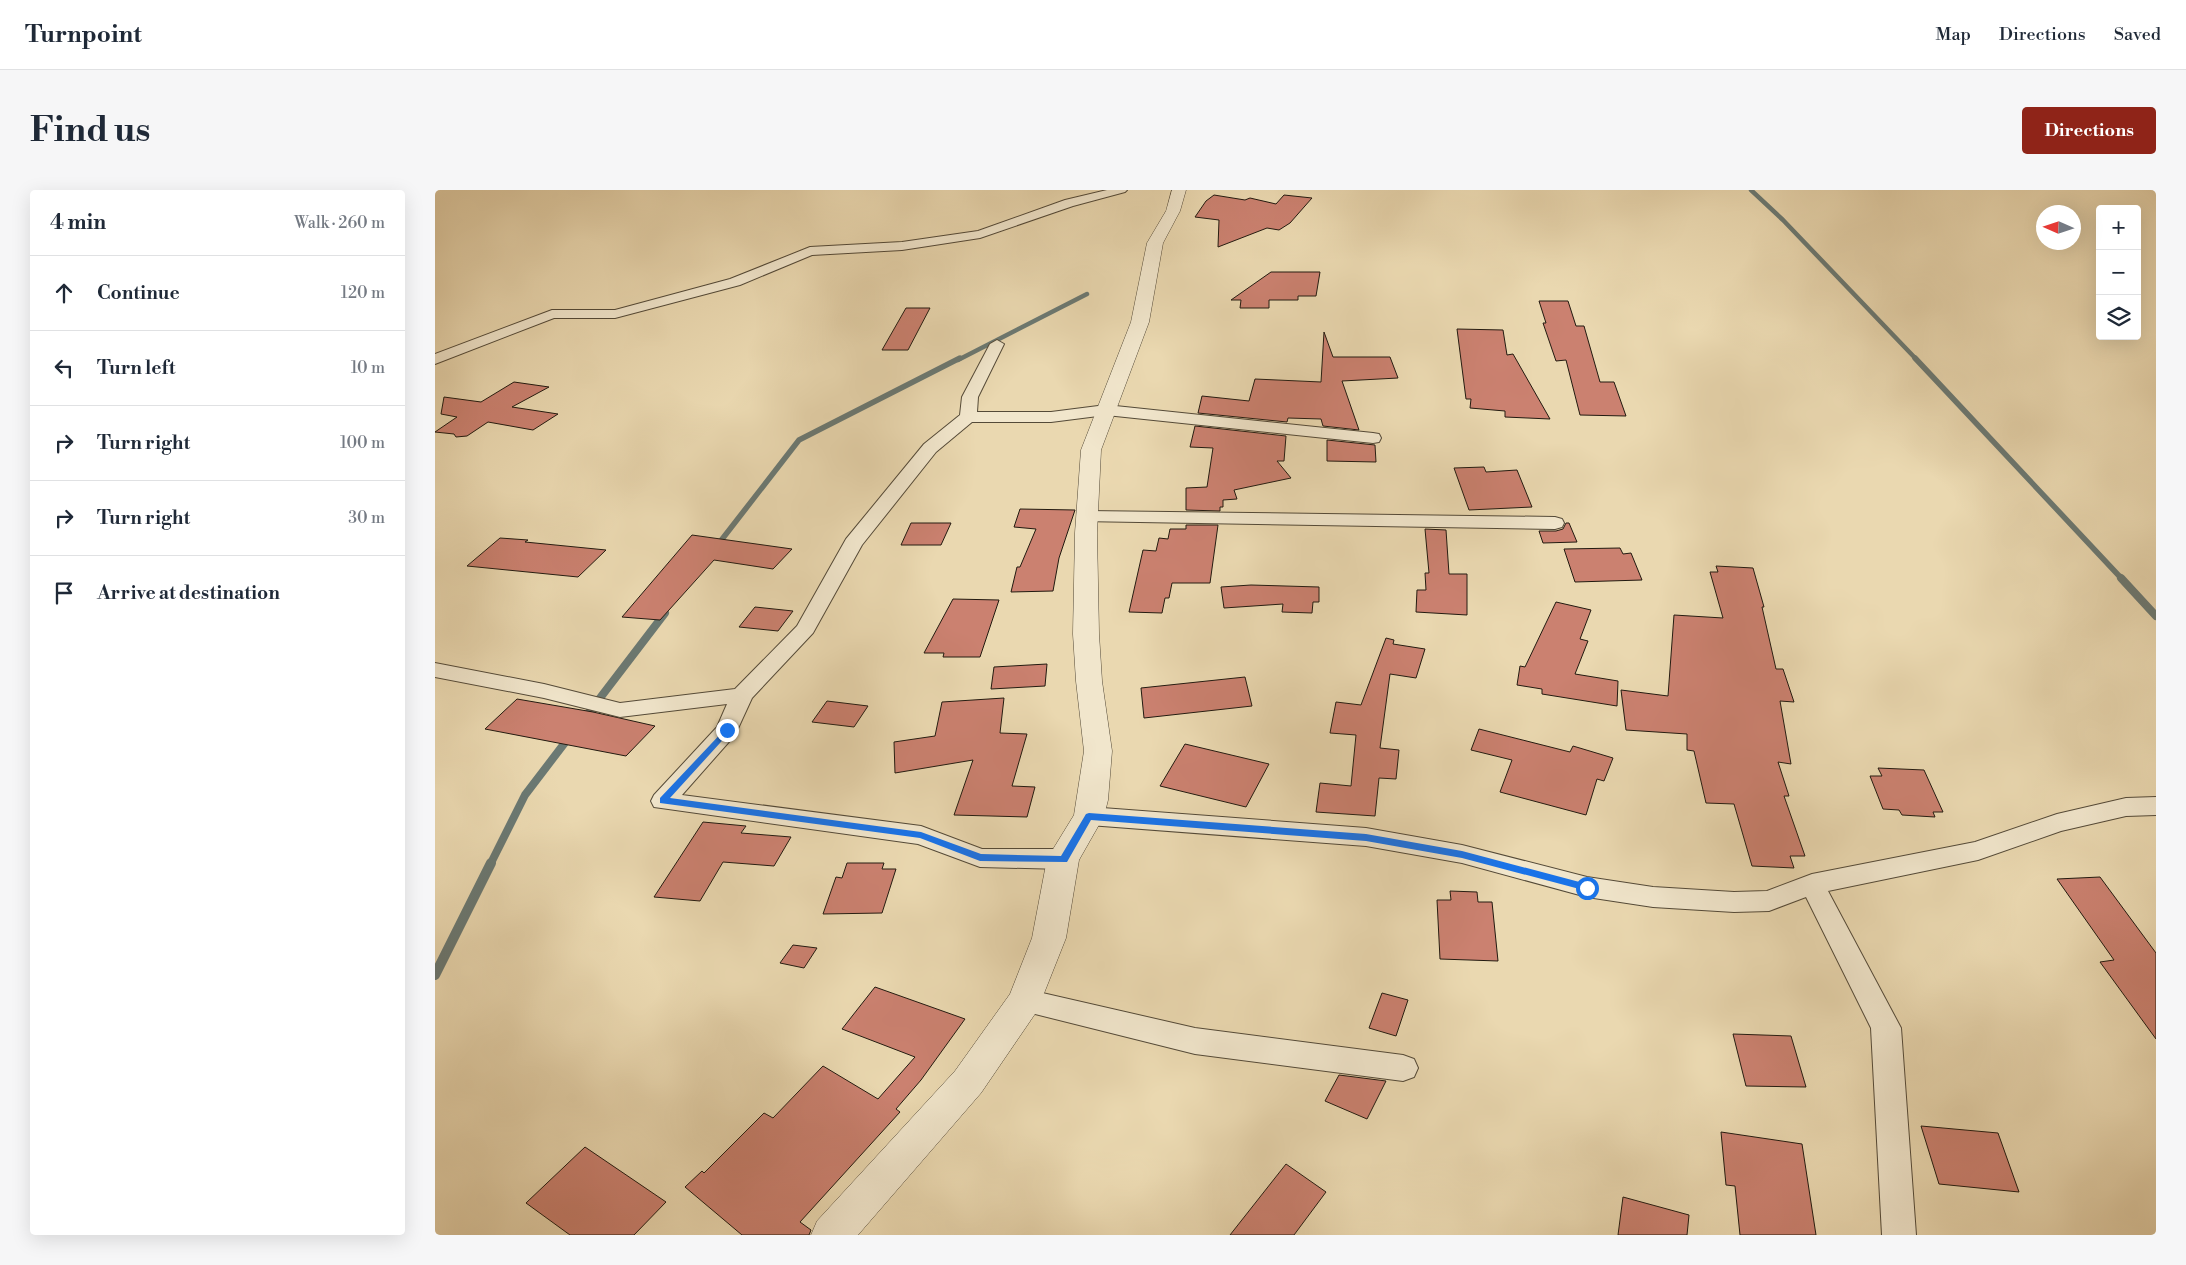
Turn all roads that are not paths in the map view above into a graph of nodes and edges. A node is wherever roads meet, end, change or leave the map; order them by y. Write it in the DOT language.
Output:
graph roads {
  1 [pos="1121,190"];
  2 [pos="1179,190"];
  3 [pos="997,344"];
  4 [pos="435,360"];
  5 [pos="1106,410"];
  6 [pos="968,417"];
  7 [pos="1373,438"];
  8 [pos="1087,517"];
  9 [pos="1555,523"];
  10 [pos="435,670"];
  11 [pos="742,695"];
  12 [pos="2156,806"];
  13 [pos="1089,816"];
  14 [pos="1063,860"];
  15 [pos="1812,884"];
  16 [pos="1025,1000"];
  17 [pos="1403,1068"];
  18 [pos="831,1235"];
  19 [pos="1899,1235"];
  1 -- 4 [label="street"];
  2 -- 5 [label="street"];
  3 -- 6 [label="street"];
  5 -- 6 [label="street"];
  5 -- 7 [label="street"];
  5 -- 8 [label="street"];
  6 -- 11 [label="street"];
  8 -- 9 [label="street"];
  8 -- 13 [label="street"];
  10 -- 11 [label="street"];
  11 -- 14 [label="street"];
  12 -- 15 [label="street"];
  13 -- 14 [label="street"];
  13 -- 15 [label="street"];
  14 -- 16 [label="street"];
  15 -- 19 [label="street"];
  16 -- 17 [label="street"];
  16 -- 18 [label="street"];
}
